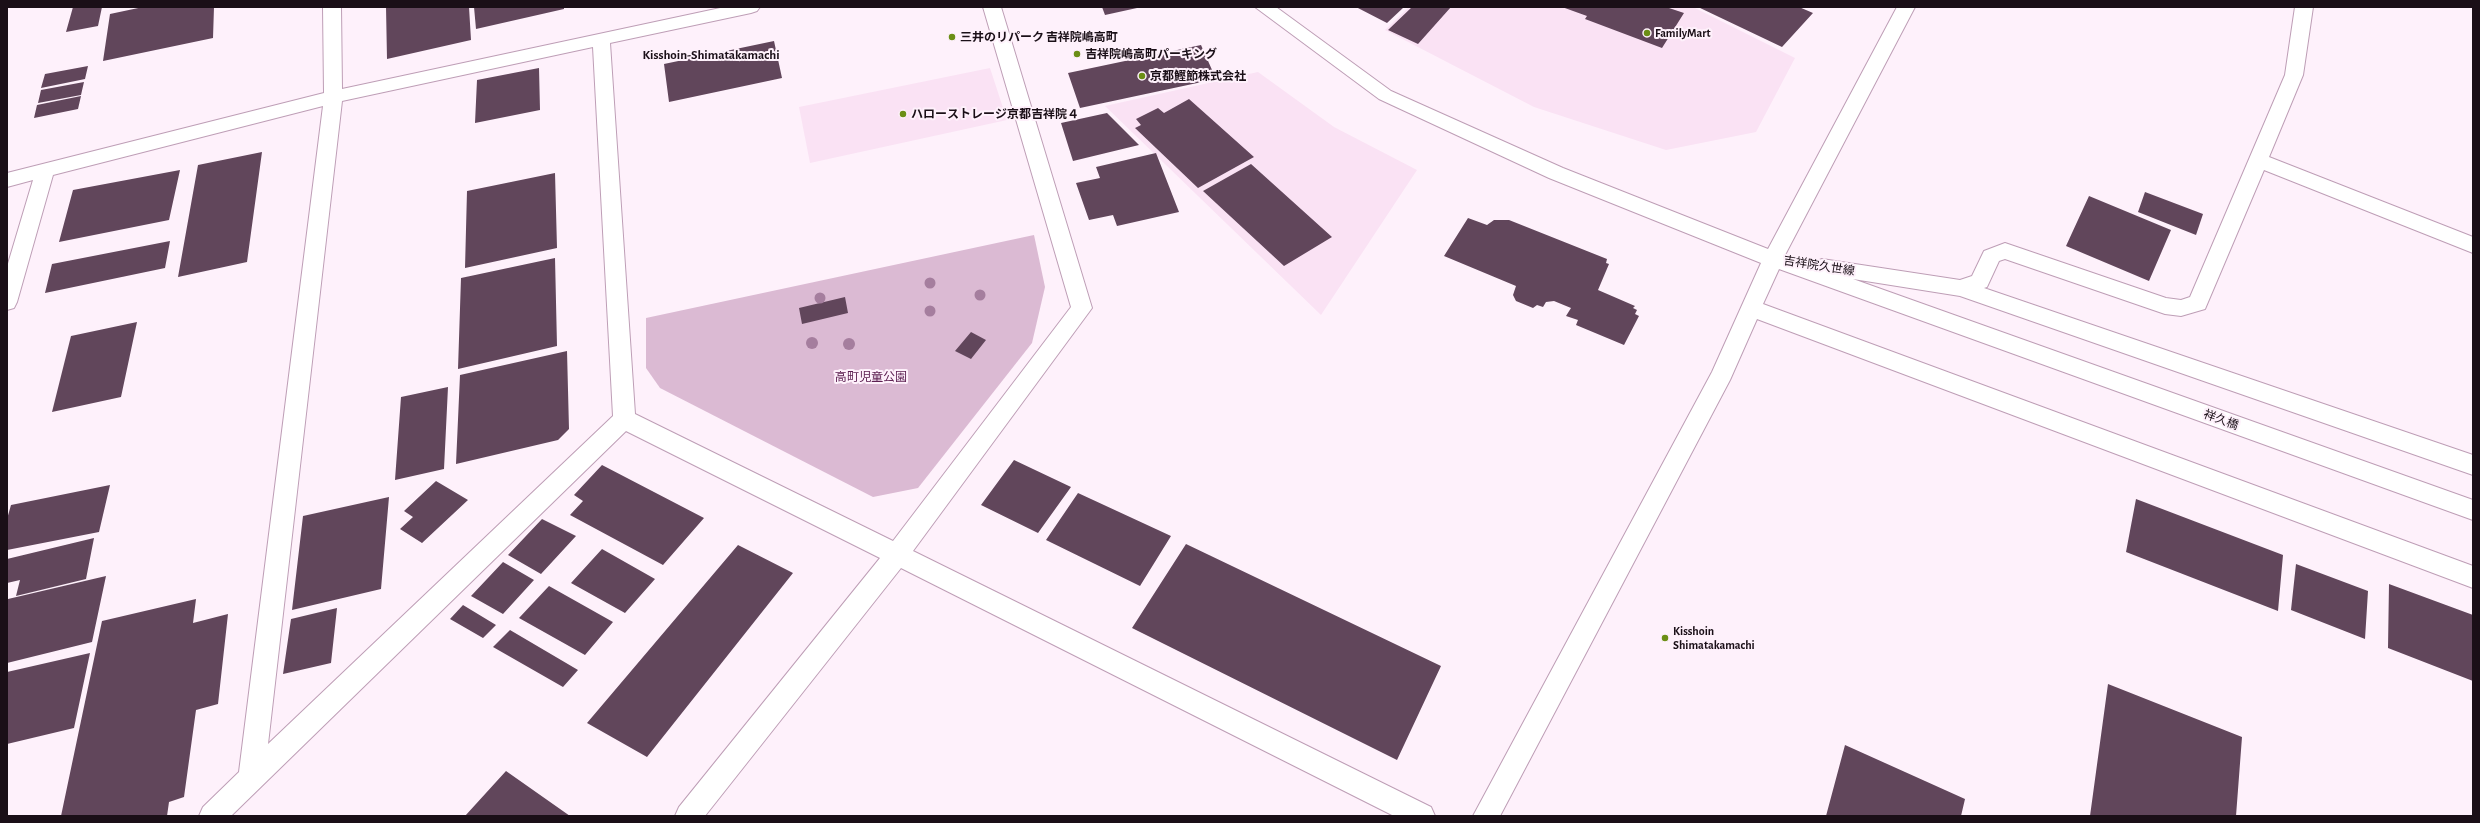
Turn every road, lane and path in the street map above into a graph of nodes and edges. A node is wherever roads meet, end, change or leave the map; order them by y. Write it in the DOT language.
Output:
graph roads {
  1 [pos="332,7"];
  2 [pos="751,7"];
  3 [pos="992,7"];
  4 [pos="1264,7"];
  5 [pos="1906,7"];
  6 [pos="2304,7"];
  7 [pos="601,39"];
  8 [pos="333,97"];
  9 [pos="2258,160"];
  10 [pos="45,171"];
  11 [pos="7,180"];
  12 [pos="2473,245"];
  13 [pos="1773,259"];
  14 [pos="1968,291"];
  15 [pos="7,302"];
  16 [pos="1751,308"];
  17 [pos="1970,330"];
  18 [pos="624,419"];
  19 [pos="2473,466"];
  20 [pos="2473,510"];
  21 [pos="897,555"];
  22 [pos="2473,577"];
  23 [pos="251,778"];
  24 [pos="212,816"];
  25 [pos="688,816"];
  26 [pos="1422,816"];
  27 [pos="1486,816"];
  1 -- 8 [label="street"];
  2 -- 7 [label="street"];
  3 -- 21 [label="street"];
  4 -- 13 [label="street"];
  5 -- 13 [label="street"];
  6 -- 9 [label="street"];
  7 -- 8 [label="street"];
  7 -- 18 [label="street"];
  8 -- 10 [label="street"];
  8 -- 23 [label="street"];
  9 -- 12 [label="street"];
  9 -- 14 [label="street"];
  10 -- 11 [label="street"];
  10 -- 15 [label="street"];
  13 -- 14 [label="street, 吉祥院久世線"];
  13 -- 16 [label="street"];
  13 -- 17 [label="street, 吉祥院久世線"];
  14 -- 19 [label="street"];
  16 -- 22 [label="street"];
  16 -- 27 [label="street"];
  17 -- 20 [label="street, 祥久橋"];
  18 -- 21 [label="street"];
  18 -- 23 [label="street"];
  21 -- 25 [label="street"];
  21 -- 26 [label="street"];
  23 -- 24 [label="street"];
}
